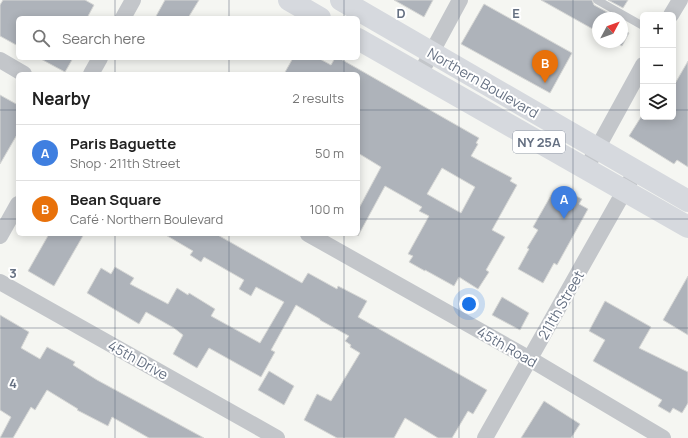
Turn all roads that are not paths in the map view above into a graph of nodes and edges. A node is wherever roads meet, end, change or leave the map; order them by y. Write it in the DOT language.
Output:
graph roads {
  1 [pos="133,0"];
  2 [pos="288,0"];
  3 [pos="341,0"];
  4 [pos="460,0"];
  5 [pos="597,0"];
  6 [pos="680,0"];
  7 [pos="673,12"];
  8 [pos="124,16"];
  9 [pos="316,16"];
  10 [pos="640,24"];
  11 [pos="360,40"];
  12 [pos="432,52"];
  13 [pos="0,60"];
  14 [pos="99,60"];
  15 [pos="640,70"];
  16 [pos="21,72"];
  17 [pos="92,72"];
  18 [pos="420,74"];
  19 [pos="597,149"];
  20 [pos="586,169"];
  21 [pos="636,171"];
  22 [pos="625,191"];
  23 [pos="688,201"];
  24 [pos="16,208"];
  25 [pos="688,227"];
  26 [pos="0,236"];
  27 [pos="312,236"];
  28 [pos="0,282"];
  29 [pos="530,359"];
  30 [pos="276,438"];
  31 [pos="485,438"];
  32 [pos="662,438"];
  1 -- 8 [label="street"];
  2 -- 9 [label="main road"];
  3 -- 12 [label="main road, Northern Boulevard"];
  4 -- 12 [label="street"];
  5 -- 10 [label="lane"];
  6 -- 7 [label="street"];
  11 -- 18 [label="main road, Northern Boulevard / NY 25A"];
  12 -- 18 [label="street"];
  12 -- 19 [label="main road, Northern Boulevard"];
  13 -- 16 [label="street"];
  14 -- 17 [label="street"];
  15 -- 19 [label="street"];
  18 -- 20 [label="main road, Northern Boulevard / NY 25A"];
  19 -- 20 [label="street"];
  19 -- 21 [label="main road, Northern Boulevard"];
  20 -- 22 [label="main road, Northern Boulevard / NY 25A"];
  21 -- 22 [label="street, 211th Street"];
  21 -- 23 [label="main road, Northern Boulevard"];
  22 -- 25 [label="main road, Northern Boulevard / NY 25A"];
  22 -- 29 [label="street, 211th Street"];
  24 -- 26 [label="street"];
  27 -- 29 [label="street, 45th Road"];
  28 -- 30 [label="street, 45th Drive"];
  29 -- 31 [label="street, 211th Street"];
  29 -- 32 [label="street, 45th Road"];
}
